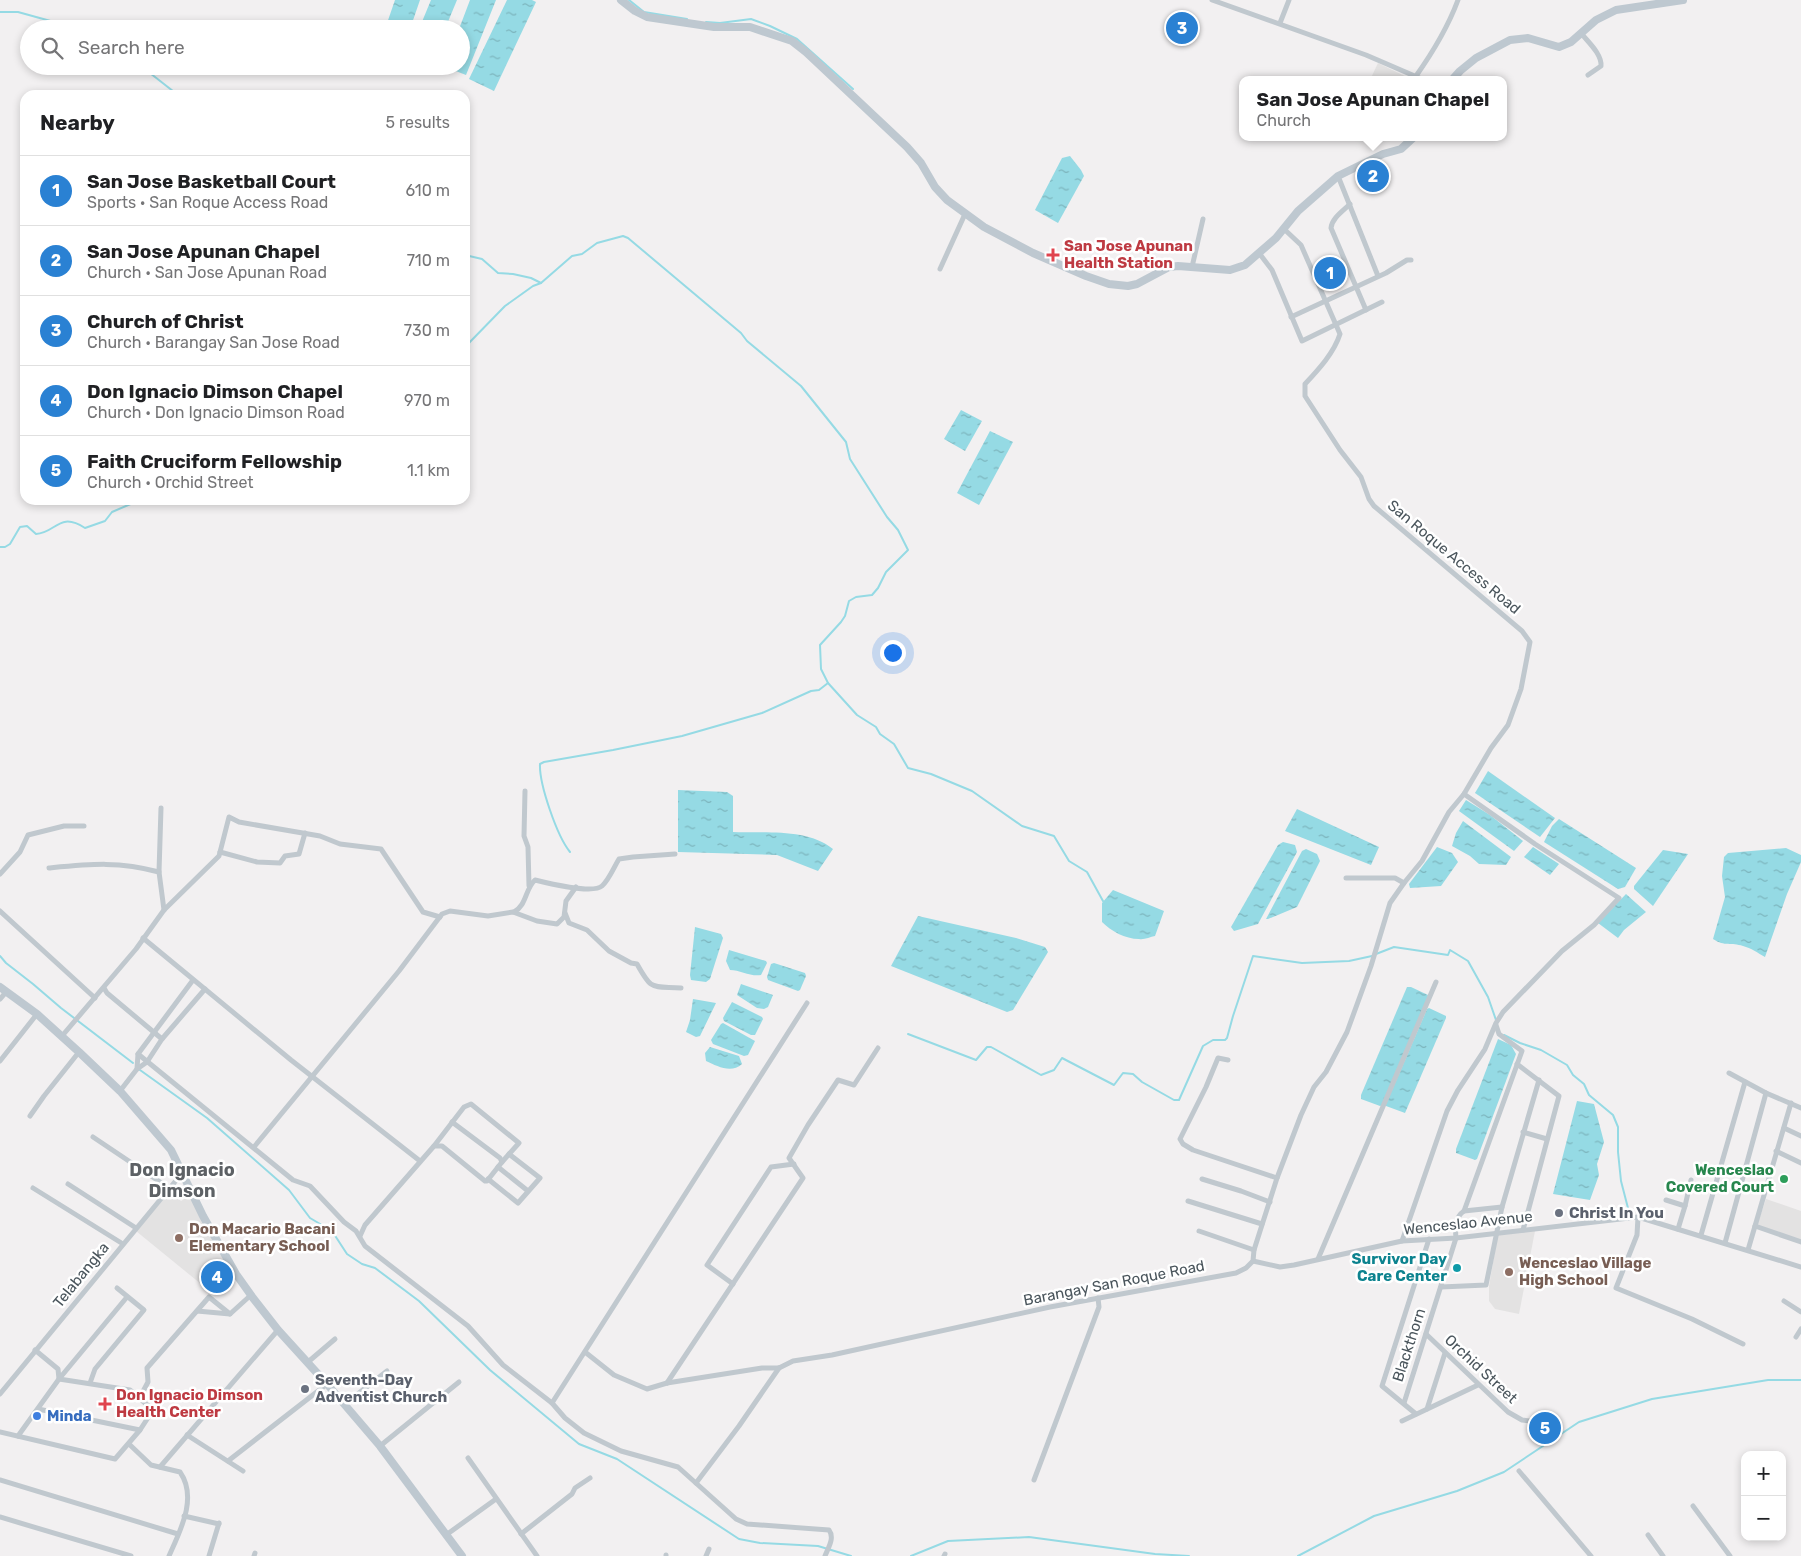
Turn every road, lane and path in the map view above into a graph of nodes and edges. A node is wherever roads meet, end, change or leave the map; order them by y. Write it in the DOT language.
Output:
graph roads {
  1 [pos="621,0"];
  2 [pos="1212,0"];
  3 [pos="1289,0"];
  4 [pos="1458,0"];
  5 [pos="1683,0"];
  6 [pos="1280,23"];
  7 [pos="1581,33"];
  8 [pos="1588,75"];
  9 [pos="1416,76"];
  10 [pos="1456,76"];
  11 [pos="1410,141"];
  12 [pos="1338,176"];
  13 [pos="1350,204"];
  14 [pos="965,214"];
  15 [pos="1204,219"];
  16 [pos="1284,229"];
  17 [pos="1259,253"];
  18 [pos="1411,260"];
  19 [pos="1192,267"];
  20 [pos="940,269"];
  21 [pos="1378,276"];
  22 [pos="1356,286"];
  23 [pos="1325,301"];
  24 [pos="1382,302"];
  25 [pos="1366,310"];
  26 [pos="1291,317"];
  27 [pos="1335,324"];
  28 [pos="525,791"];
  29 [pos="1464,794"];
  30 [pos="161,808"];
  31 [pos="84,826"];
  32 [pos="305,833"];
  33 [pos="220,852"];
  34 [pos="675,854"];
  35 [pos="49,868"];
  36 [pos="159,872"];
  37 [pos="0,874"];
  38 [pos="1346,878"];
  39 [pos="1404,882"];
  40 [pos="576,887"];
  41 [pos="529,889"];
  42 [pos="164,910"];
  43 [pos="0,912"];
  44 [pos="513,912"];
  45 [pos="564,913"];
  46 [pos="440,917"];
  47 [pos="143,938"];
  48 [pos="194,980"];
  49 [pos="1436,982"];
  50 [pos="104,988"];
  51 [pos="681,988"];
  52 [pos="3,989"];
  53 [pos="205,989"];
  54 [pos="95,998"];
  55 [pos="0,999"];
  56 [pos="808,1003"];
  57 [pos="38,1014"];
  58 [pos="1496,1024"];
  59 [pos="154,1032"];
  60 [pos="62,1036"];
  61 [pos="162,1039"];
  62 [pos="878,1048"];
  63 [pos="79,1052"];
  64 [pos="138,1054"];
  65 [pos="0,1060"];
  66 [pos="1228,1060"];
  67 [pos="147,1062"];
  68 [pos="1517,1064"];
  69 [pos="137,1069"];
  70 [pos="1729,1073"];
  71 [pos="312,1076"];
  72 [pos="1539,1080"];
  73 [pos="1745,1082"];
  74 [pos="120,1091"];
  75 [pos="1766,1093"];
  76 [pos="1790,1103"];
  77 [pos="1801,1108"];
  78 [pos="30,1116"];
  79 [pos="452,1122"];
  80 [pos="1784,1128"];
  81 [pos="1524,1132"];
  82 [pos="1801,1136"];
  83 [pos="93,1137"];
  84 [pos="1547,1139"];
  85 [pos="434,1146"];
  86 [pos="254,1148"];
  87 [pos="1776,1151"];
  88 [pos="509,1154"];
  89 [pos="420,1161"];
  90 [pos="1801,1163"];
  91 [pos="794,1164"];
  92 [pos="500,1165"];
  93 [pos="183,1172"];
  94 [pos="1277,1178"];
  95 [pos="488,1179"];
  96 [pos="1202,1179"];
  97 [pos="1691,1180"];
  98 [pos="68,1184"];
  99 [pos="33,1188"];
  100 [pos="169,1188"];
  101 [pos="528,1191"];
  102 [pos="1666,1200"];
  103 [pos="1188,1201"];
  104 [pos="1270,1202"];
  105 [pos="1502,1206"];
  106 [pos="1685,1206"];
  107 [pos="1464,1210"];
  108 [pos="1638,1217"];
  109 [pos="1262,1224"];
  110 [pos="1755,1226"];
  111 [pos="136,1228"];
  112 [pos="1678,1229"];
  113 [pos="1523,1230"];
  114 [pos="1199,1231"];
  115 [pos="1497,1233"];
  116 [pos="1702,1235"];
  117 [pos="360,1236"];
  118 [pos="1456,1238"];
  119 [pos="1429,1240"];
  120 [pos="1402,1241"];
  121 [pos="1801,1242"];
  122 [pos="1725,1243"];
  123 [pos="123,1244"];
  124 [pos="1254,1250"];
  125 [pos="1748,1250"];
  126 [pos="1318,1259"];
  127 [pos="1253,1261"];
  128 [pos="1801,1267"];
  129 [pos="733,1284"];
  130 [pos="1440,1287"];
  131 [pos="117,1288"];
  132 [pos="251,1295"];
  133 [pos="127,1297"];
  134 [pos="1098,1298"];
  135 [pos="1784,1302"];
  136 [pos="197,1311"];
  137 [pos="1801,1312"];
  138 [pos="230,1314"];
  139 [pos="278,1330"];
  140 [pos="1801,1330"];
  141 [pos="1426,1334"];
  142 [pos="1796,1337"];
  143 [pos="335,1338"];
  144 [pos="1743,1344"];
  145 [pos="35,1350"];
  146 [pos="585,1352"];
  147 [pos="1445,1353"];
  148 [pos="308,1362"];
  149 [pos="779,1368"];
  150 [pos="387,1371"];
  151 [pos="59,1379"];
  152 [pos="459,1382"];
  153 [pos="90,1383"];
  154 [pos="667,1383"];
  155 [pos="328,1384"];
  156 [pos="1478,1385"];
  157 [pos="0,1394"];
  158 [pos="139,1398"];
  159 [pos="552,1403"];
  160 [pos="1404,1403"];
  161 [pos="345,1404"];
  162 [pos="38,1409"];
  163 [pos="1427,1409"];
  164 [pos="1416,1414"];
  165 [pos="1548,1414"];
  166 [pos="1402,1421"];
  167 [pos="140,1430"];
  168 [pos="0,1432"];
  169 [pos="187,1435"];
  170 [pos="18,1436"];
  171 [pos="129,1444"];
  172 [pos="380,1446"];
  173 [pos="468,1458"];
  174 [pos="228,1461"];
  175 [pos="160,1467"];
  176 [pos="244,1471"];
  177 [pos="1519,1471"];
  178 [pos="590,1478"];
  179 [pos="0,1480"];
  180 [pos="1034,1480"];
  181 [pos="696,1483"];
  182 [pos="496,1499"];
  183 [pos="1694,1506"];
  184 [pos="184,1516"];
  185 [pos="0,1517"];
  186 [pos="178,1534"];
  187 [pos="521,1534"];
  188 [pos="446,1535"];
  189 [pos="1648,1535"];
  190 [pos="709,1549"];
  191 [pos="826,1555"];
  192 [pos="131,1556"];
  193 [pos="169,1556"];
  194 [pos="209,1556"];
  195 [pos="462,1556"];
  196 [pos="537,1556"];
  197 [pos="706,1556"];
  198 [pos="1591,1556"];
  199 [pos="1663,1556"];
  200 [pos="1730,1556"];
  1 -- 14 [label="street"];
  2 -- 6 [label="street"];
  3 -- 6 [label="street"];
  4 -- 9 [label="street"];
  5 -- 7 [label="street"];
  6 -- 9 [label="street"];
  7 -- 8 [label="street"];
  7 -- 10 [label="street"];
  11 -- 12 [label="street"];
  12 -- 13 [label="street"];
  12 -- 16 [label="street"];
  13 -- 21 [label="street"];
  13 -- 22 [label="street"];
  14 -- 19 [label="street"];
  14 -- 20 [label="street"];
  15 -- 19 [label="street"];
  16 -- 17 [label="street"];
  16 -- 23 [label="street, San Roque Access Road"];
  17 -- 19 [label="street"];
  17 -- 26 [label="street"];
  18 -- 21 [label="street"];
  21 -- 22 [label="street"];
  22 -- 23 [label="street"];
  22 -- 25 [label="street"];
  23 -- 26 [label="street"];
  23 -- 27 [label="street, San Roque Access Road"];
  24 -- 25 [label="street"];
  25 -- 27 [label="street"];
  26 -- 27 [label="street"];
  27 -- 29 [label="street, San Roque Access Road"];
  28 -- 41 [label="street"];
  29 -- 39 [label="street, San Roque Access Road"];
  29 -- 58 [label="street"];
  30 -- 36 [label="street"];
  31 -- 37 [label="street"];
  32 -- 33 [label="street"];
  32 -- 33 [label="street"];
  32 -- 46 [label="street"];
  33 -- 42 [label="street"];
  34 -- 40 [label="street"];
  35 -- 36 [label="street"];
  36 -- 42 [label="street"];
  38 -- 39 [label="street"];
  39 -- 94 [label="street"];
  40 -- 41 [label="street"];
  40 -- 45 [label="street"];
  41 -- 44 [label="street"];
  42 -- 47 [label="street"];
  43 -- 54 [label="street"];
  44 -- 45 [label="street"];
  44 -- 46 [label="street"];
  45 -- 51 [label="street"];
  46 -- 71 [label="street"];
  47 -- 48 [label="street"];
  47 -- 50 [label="street"];
  48 -- 53 [label="street"];
  48 -- 59 [label="street"];
  49 -- 126 [label="street"];
  50 -- 54 [label="street"];
  50 -- 59 [label="street"];
  52 -- 55 [label="street"];
  52 -- 57 [label="street"];
  53 -- 61 [label="street"];
  53 -- 71 [label="street"];
  54 -- 60 [label="street"];
  56 -- 146 [label="street"];
  57 -- 60 [label="street"];
  57 -- 65 [label="street"];
  58 -- 68 [label="street"];
  58 -- 120 [label="street"];
  59 -- 61 [label="street"];
  59 -- 64 [label="street"];
  60 -- 63 [label="street"];
  61 -- 67 [label="street"];
  62 -- 91 [label="street"];
  63 -- 74 [label="street"];
  63 -- 78 [label="street"];
  64 -- 67 [label="street"];
  64 -- 69 [label="street"];
  66 -- 94 [label="street"];
  67 -- 69 [label="street"];
  67 -- 86 [label="street"];
  68 -- 72 [label="street"];
  68 -- 107 [label="street, Blackthorn"];
  69 -- 74 [label="street"];
  70 -- 73 [label="street"];
  71 -- 86 [label="street"];
  71 -- 89 [label="street"];
  72 -- 81 [label="street"];
  72 -- 84 [label="street"];
  73 -- 75 [label="street"];
  73 -- 116 [label="street"];
  74 -- 93 [label="street"];
  75 -- 76 [label="street"];
  75 -- 122 [label="street"];
  76 -- 77 [label="street"];
  76 -- 80 [label="street"];
  79 -- 85 [label="street"];
  79 -- 88 [label="street"];
  79 -- 92 [label="street"];
  80 -- 82 [label="street"];
  80 -- 87 [label="street"];
  81 -- 84 [label="street"];
  81 -- 105 [label="street"];
  83 -- 100 [label="street"];
  84 -- 113 [label="street"];
  85 -- 89 [label="street"];
  85 -- 95 [label="street"];
  86 -- 117 [label="street"];
  87 -- 90 [label="street"];
  87 -- 110 [label="street"];
  88 -- 92 [label="street"];
  88 -- 101 [label="street"];
  89 -- 117 [label="street"];
  91 -- 129 [label="street"];
  91 -- 129 [label="street"];
  92 -- 95 [label="street"];
  92 -- 101 [label="street"];
  93 -- 100 [label="street, Telabangka"];
  93 -- 132 [label="street"];
  94 -- 104 [label="street"];
  95 -- 101 [label="street"];
  96 -- 104 [label="street"];
  97 -- 106 [label="street"];
  98 -- 111 [label="street"];
  99 -- 123 [label="street"];
  100 -- 111 [label="street, Telabangka"];
  102 -- 106 [label="street"];
  103 -- 109 [label="street"];
  104 -- 109 [label="street"];
  105 -- 107 [label="street"];
  105 -- 115 [label="street"];
  106 -- 112 [label="street"];
  107 -- 118 [label="street, Blackthorn"];
  108 -- 112 [label="street, Wenceslao Avenue"];
  108 -- 113 [label="street, Wenceslao Avenue"];
  108 -- 144 [label="street"];
  109 -- 124 [label="street"];
  110 -- 121 [label="street"];
  110 -- 125 [label="street"];
  111 -- 123 [label="street, Telabangka"];
  112 -- 116 [label="street, Wenceslao Avenue"];
  113 -- 115 [label="street, Wenceslao Avenue"];
  114 -- 124 [label="street"];
  115 -- 118 [label="street, Wenceslao Avenue"];
  115 -- 130 [label="street"];
  116 -- 122 [label="street, Wenceslao Avenue"];
  117 -- 159 [label="street"];
  118 -- 119 [label="street, Wenceslao Avenue"];
  118 -- 130 [label="street, Blackthorn"];
  119 -- 120 [label="street, Wenceslao Avenue"];
  119 -- 160 [label="street"];
  120 -- 126 [label="street, Wenceslao Avenue"];
  122 -- 125 [label="street, Wenceslao Avenue"];
  123 -- 145 [label="street, Telabangka"];
  124 -- 127 [label="street"];
  125 -- 128 [label="street, Wenceslao Avenue"];
  126 -- 127 [label="street, Wenceslao Avenue"];
  127 -- 134 [label="street, Barangay San Roque Road"];
  129 -- 154 [label="street"];
  130 -- 141 [label="street, Blackthorn"];
  131 -- 133 [label="street"];
  132 -- 138 [label="street"];
  132 -- 139 [label="street"];
  133 -- 151 [label="street"];
  133 -- 153 [label="street"];
  134 -- 149 [label="street, Barangay San Roque Road"];
  134 -- 180 [label="street"];
  135 -- 137 [label="street"];
  136 -- 138 [label="street"];
  136 -- 138 [label="street"];
  136 -- 158 [label="street"];
  139 -- 148 [label="street"];
  139 -- 169 [label="street"];
  140 -- 142 [label="street"];
  141 -- 147 [label="street, Orchid Street"];
  141 -- 160 [label="street, Blackthorn"];
  143 -- 148 [label="street"];
  145 -- 151 [label="street"];
  145 -- 157 [label="street, Telabangka"];
  146 -- 154 [label="street, Barangay San Roque Road"];
  146 -- 159 [label="street"];
  147 -- 156 [label="street, Orchid Street"];
  147 -- 163 [label="street"];
  148 -- 155 [label="street"];
  149 -- 154 [label="street, Barangay San Roque Road"];
  149 -- 181 [label="street"];
  150 -- 161 [label="street"];
  151 -- 153 [label="street"];
  151 -- 162 [label="street"];
  152 -- 172 [label="street"];
  153 -- 158 [label="street"];
  155 -- 161 [label="street"];
  155 -- 174 [label="street"];
  156 -- 163 [label="street"];
  156 -- 165 [label="street, Orchid Street"];
  158 -- 167 [label="street"];
  159 -- 181 [label="street"];
  160 -- 164 [label="street"];
  161 -- 172 [label="street"];
  162 -- 167 [label="street"];
  162 -- 170 [label="street"];
  163 -- 164 [label="street"];
  164 -- 166 [label="street"];
  167 -- 171 [label="street"];
  168 -- 170 [label="street"];
  169 -- 174 [label="street"];
  169 -- 175 [label="street"];
  170 -- 171 [label="street"];
  171 -- 175 [label="street"];
  172 -- 188 [label="street"];
  173 -- 182 [label="street"];
  174 -- 176 [label="street"];
  175 -- 184 [label="street"];
  177 -- 198 [label="street"];
  178 -- 187 [label="street"];
  179 -- 186 [label="street"];
  181 -- 191 [label="street"];
  182 -- 187 [label="street"];
  182 -- 188 [label="street"];
  183 -- 200 [label="street"];
  184 -- 186 [label="street"];
  184 -- 194 [label="street"];
  185 -- 192 [label="street"];
  186 -- 193 [label="street"];
  187 -- 196 [label="street"];
  188 -- 195 [label="street"];
  189 -- 199 [label="street"];
  190 -- 197 [label="street"];
}
